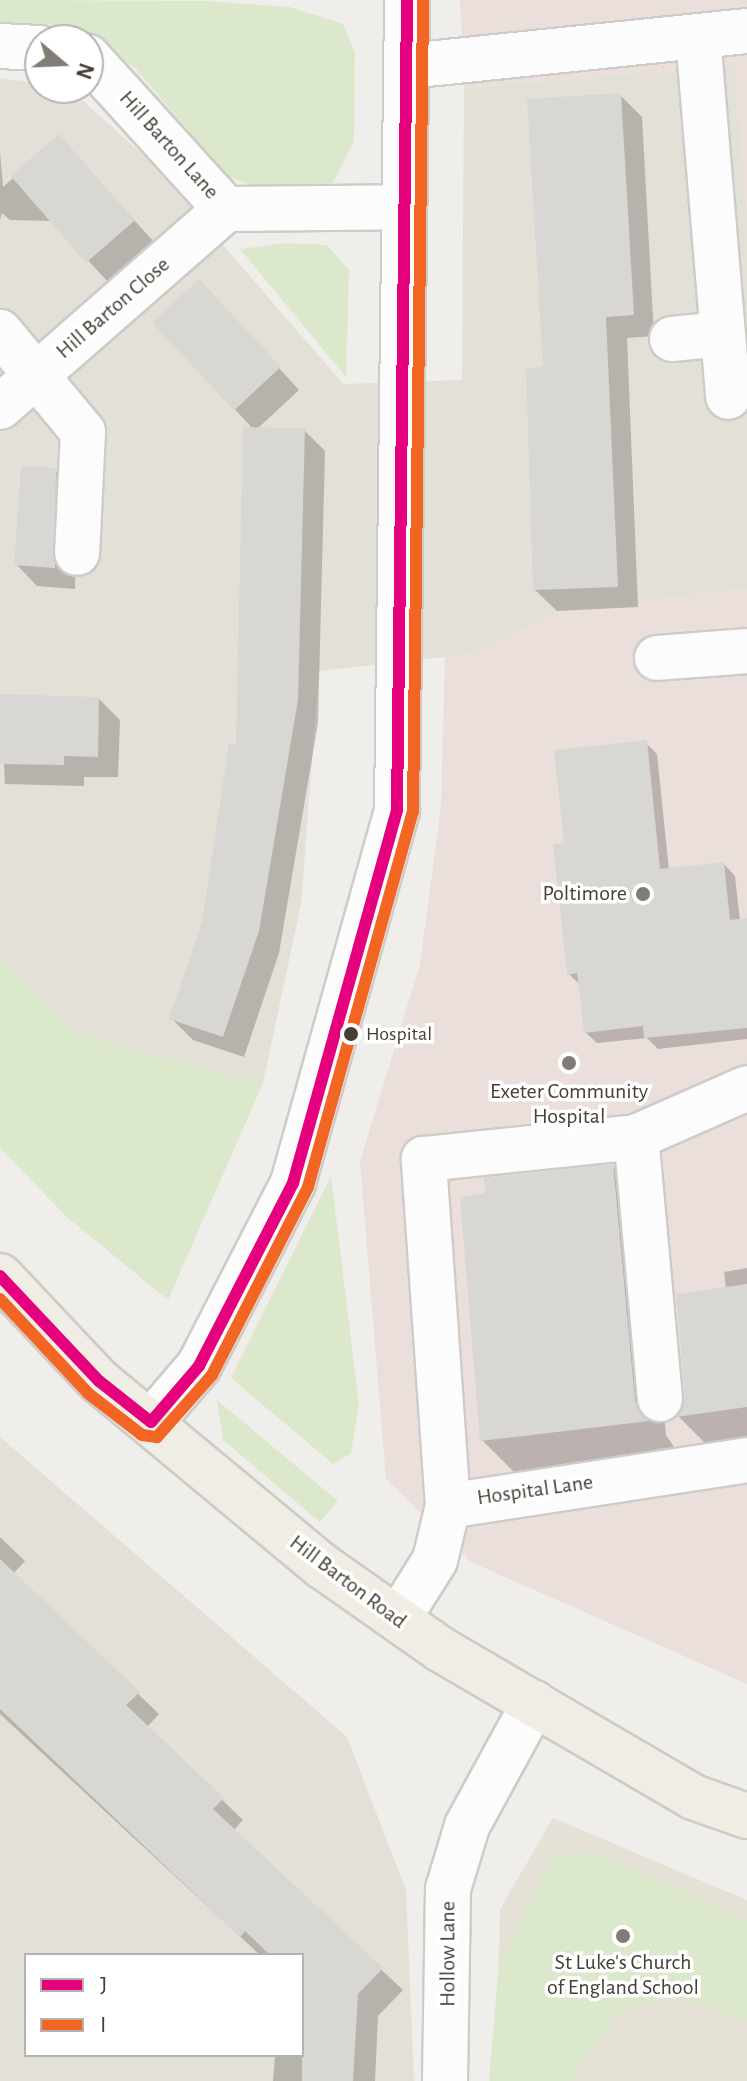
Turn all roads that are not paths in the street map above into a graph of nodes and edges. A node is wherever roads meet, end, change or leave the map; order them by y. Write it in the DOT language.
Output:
graph roads {
  1 [pos="396,2"];
  2 [pos="747,31"];
  3 [pos="698,37"];
  4 [pos="0,46"];
  5 [pos="24,47"];
  6 [pos="408,66"];
  7 [pos="104,75"];
  8 [pos="404,207"];
  9 [pos="226,209"];
  10 [pos="0,332"];
  11 [pos="721,334"];
  12 [pos="672,339"];
  13 [pos="39,372"];
  14 [pos="728,397"];
  15 [pos="0,407"];
  16 [pos="77,553"];
  17 [pos="747,651"];
  18 [pos="657,658"];
  19 [pos="747,1088"];
  20 [pos="636,1137"];
  21 [pos="0,1276"];
  22 [pos="660,1399"];
  23 [pos="151,1422"];
  24 [pos="747,1460"];
  25 [pos="448,1506"];
  26 [pos="398,1619"];
  27 [pos="534,1703"];
  28 [pos="747,1816"];
  29 [pos="445,2081"];
  1 -- 6 [label="street"];
  2 -- 3 [label="street"];
  3 -- 6 [label="street"];
  3 -- 11 [label="street"];
  4 -- 5 [label="street"];
  6 -- 8 [label="street"];
  7 -- 9 [label="street, Hill Barton Lane"];
  8 -- 9 [label="street, Hill Barton Lane"];
  8 -- 23 [label="street"];
  9 -- 13 [label="street, Hill Barton Close"];
  10 -- 13 [label="street"];
  11 -- 12 [label="street"];
  11 -- 14 [label="street"];
  13 -- 15 [label="street, Hill Barton Close"];
  13 -- 16 [label="street"];
  17 -- 18 [label="street"];
  19 -- 20 [label="street"];
  20 -- 22 [label="street"];
  20 -- 25 [label="street"];
  21 -- 23 [label="main road, Hill Barton Road"];
  23 -- 26 [label="main road, Hill Barton Road"];
  24 -- 25 [label="street, Hospital Lane"];
  25 -- 26 [label="street, Hospital Lane"];
  26 -- 27 [label="main road, Hill Barton Road"];
  27 -- 28 [label="main road, Hill Barton Road"];
  27 -- 29 [label="street, Hollow Lane"];
}
